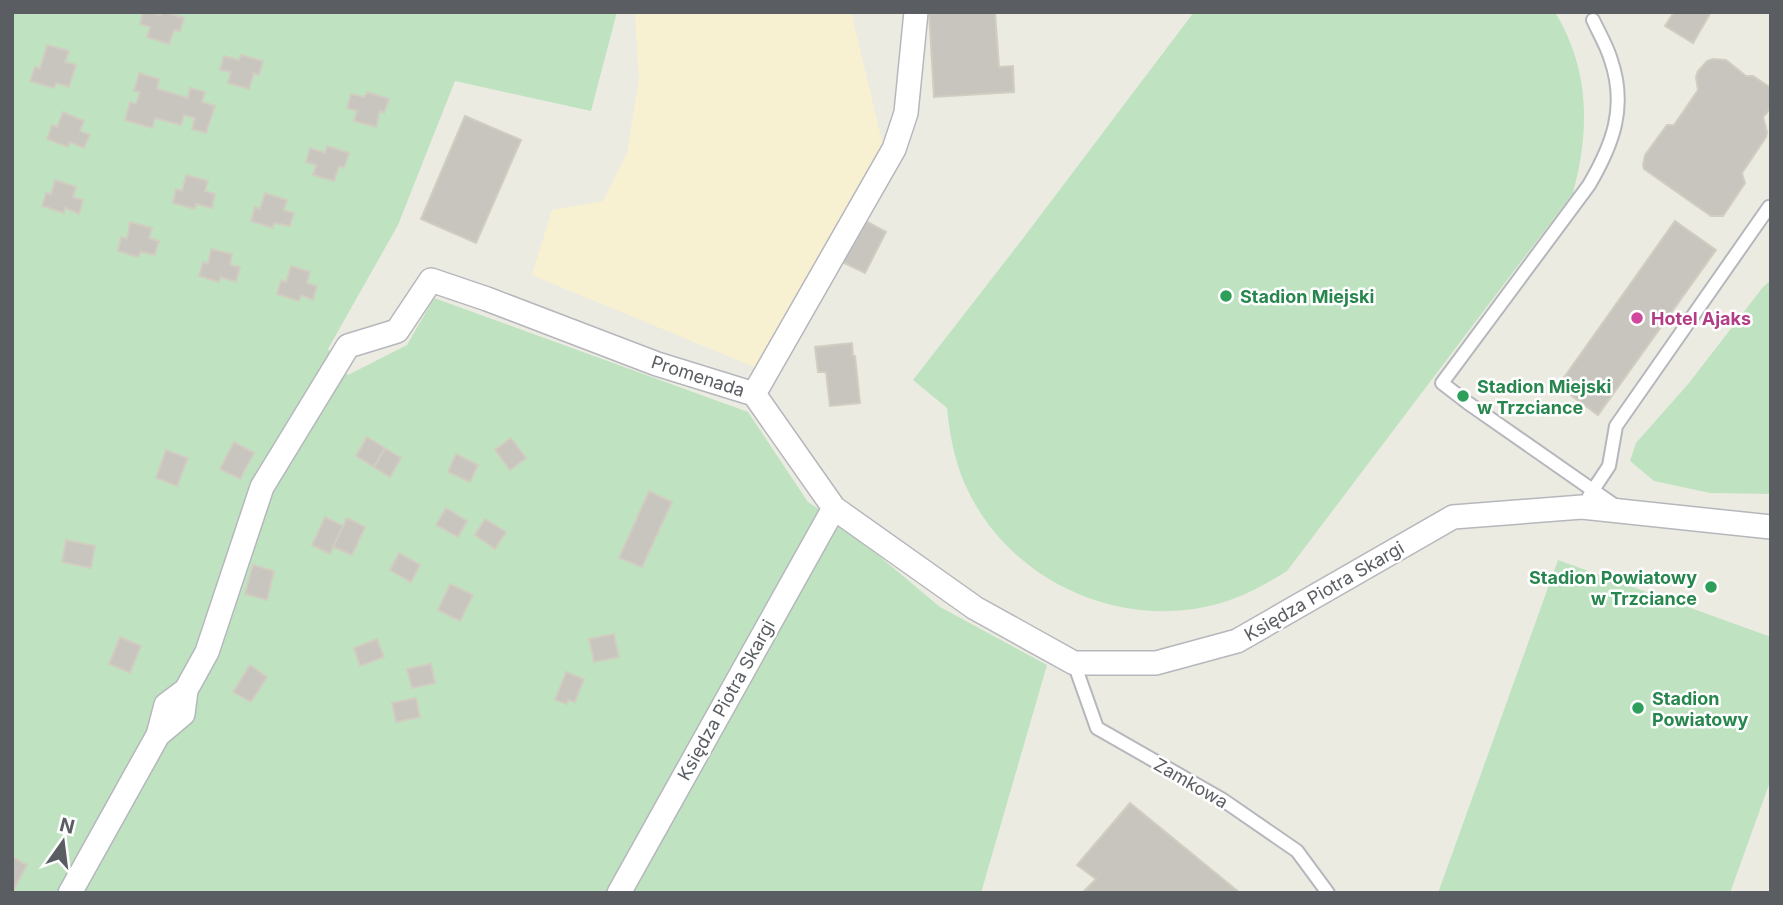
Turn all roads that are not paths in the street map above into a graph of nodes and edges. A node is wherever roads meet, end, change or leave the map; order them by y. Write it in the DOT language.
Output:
graph roads {
  1 [pos="916,12"];
  2 [pos="1593,20"];
  3 [pos="1769,207"];
  4 [pos="754,394"];
  5 [pos="1587,499"];
  6 [pos="834,508"];
  7 [pos="1771,527"];
  8 [pos="1074,663"];
  9 [pos="70,893"];
  10 [pos="619,893"];
  11 [pos="1328,893"];
  1 -- 4 [label="street, Promenada"];
  2 -- 5 [label="lane"];
  3 -- 5 [label="lane"];
  4 -- 6 [label="street, Księdza Piotra Skargi"];
  4 -- 9 [label="street, Promenada"];
  5 -- 7 [label="street, Księdza Piotra Skargi"];
  5 -- 8 [label="street, Księdza Piotra Skargi"];
  6 -- 8 [label="street, Księdza Piotra Skargi"];
  6 -- 10 [label="street, Księdza Piotra Skargi"];
  8 -- 11 [label="lane, Zamkowa"];
}
